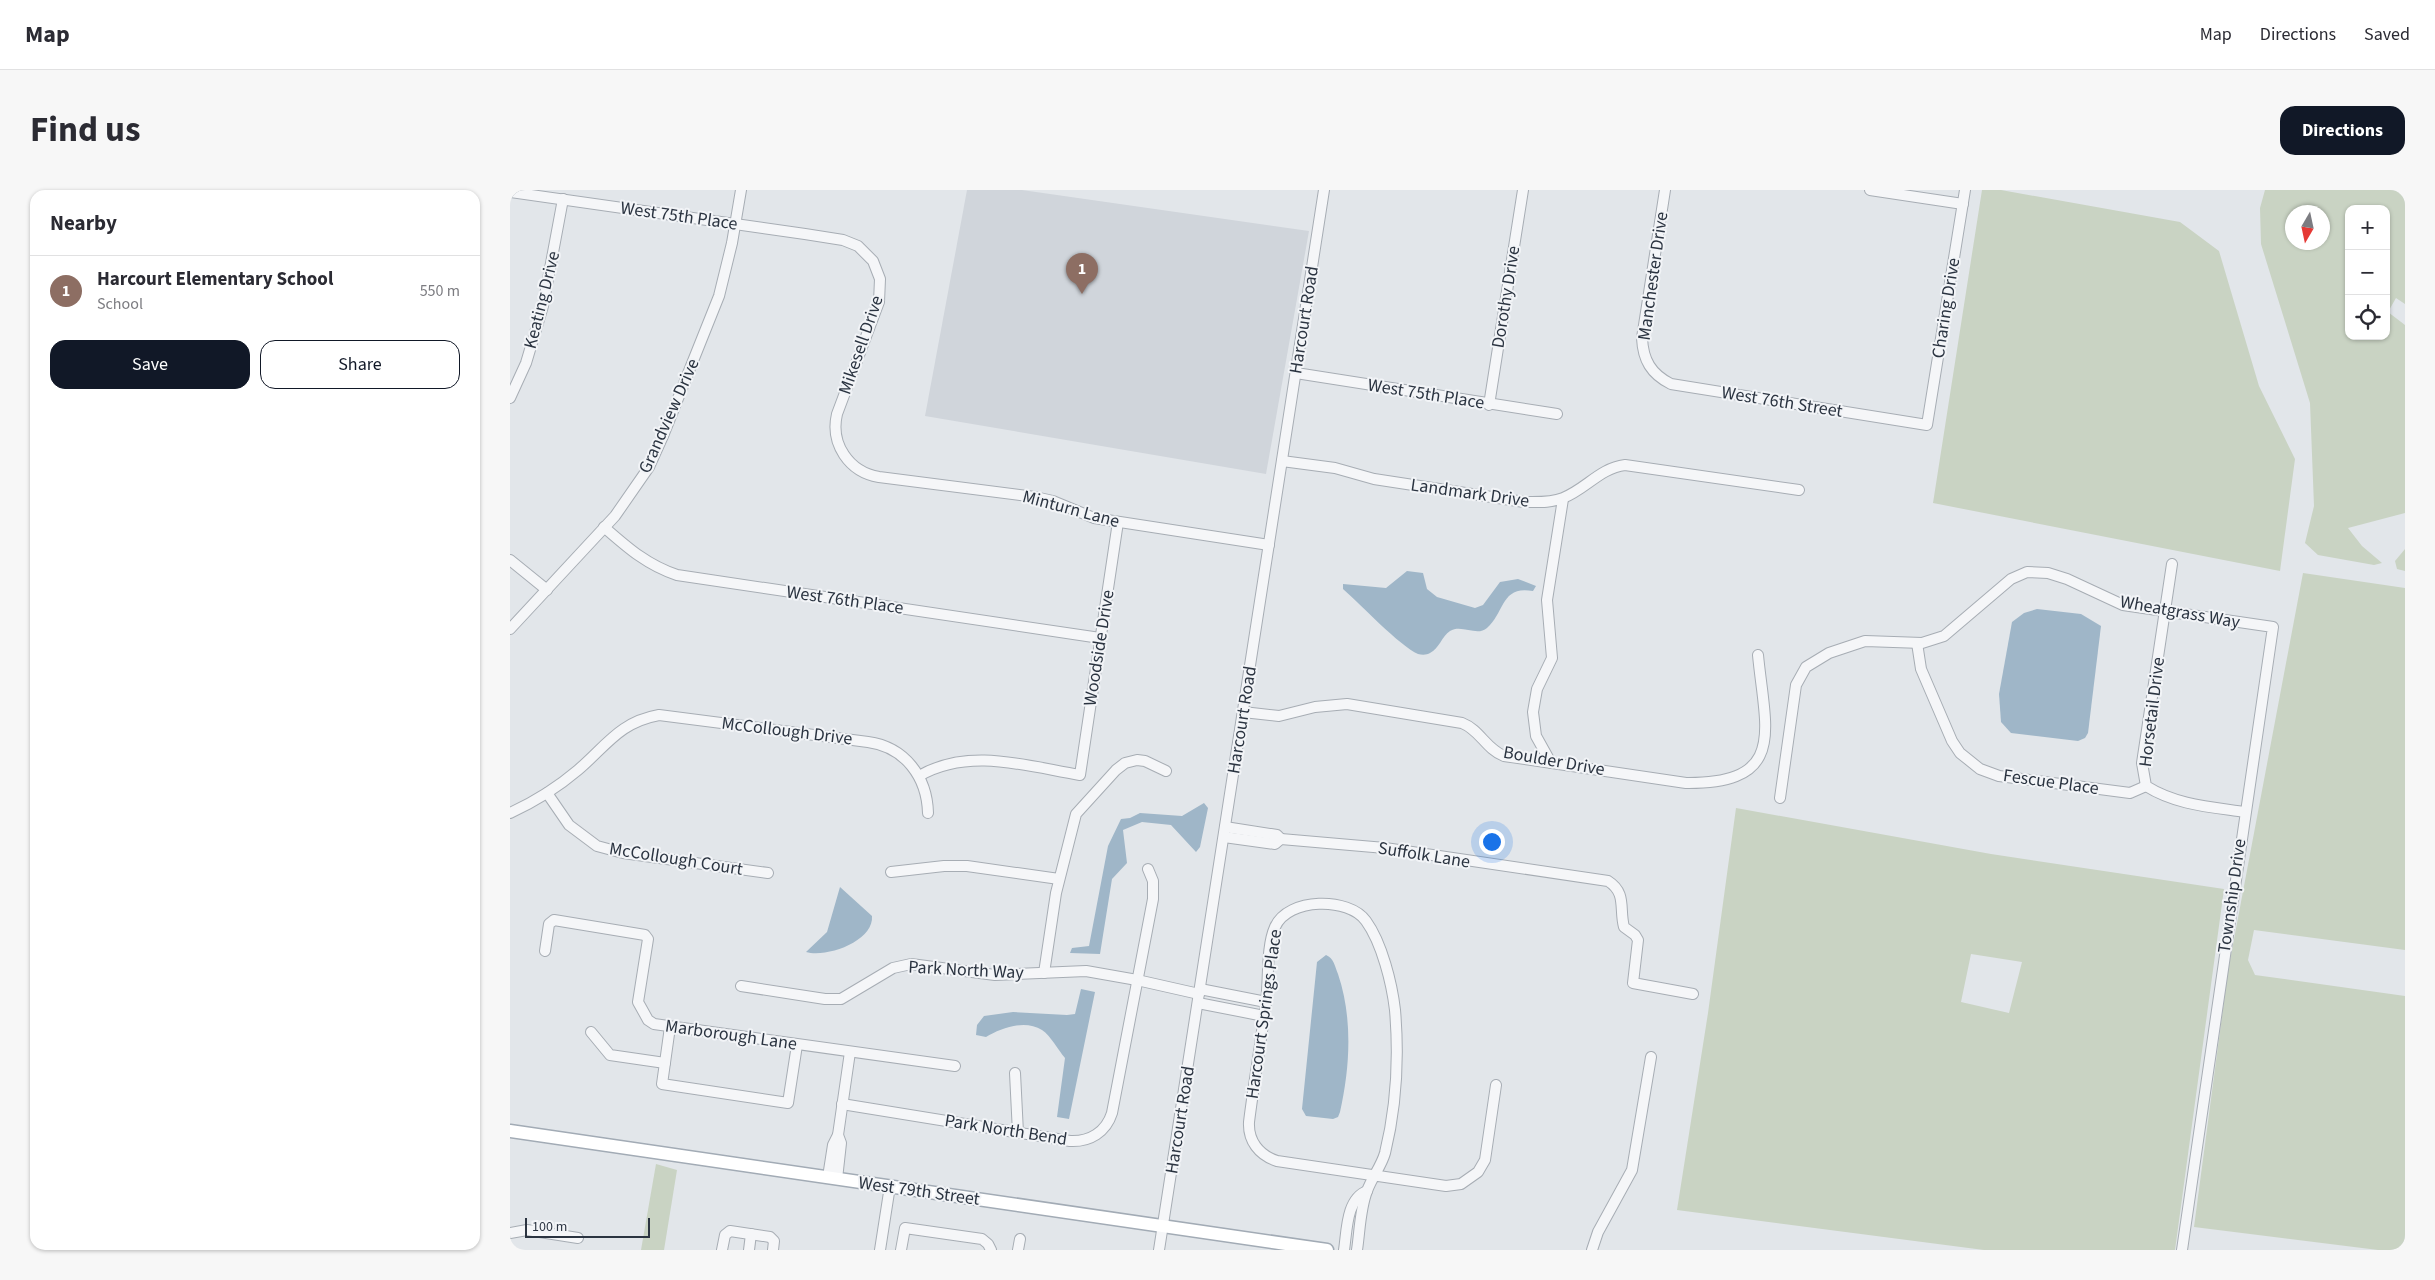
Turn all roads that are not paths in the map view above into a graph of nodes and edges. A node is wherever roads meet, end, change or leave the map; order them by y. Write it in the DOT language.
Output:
graph roads {
  1 [pos="741,190"];
  2 [pos="1324,190"];
  3 [pos="1523,190"];
  4 [pos="1665,190"];
  5 [pos="1870,190"];
  6 [pos="1965,190"];
  7 [pos="510,192"];
  8 [pos="563,199"];
  9 [pos="1963,204"];
  10 [pos="736,224"];
  11 [pos="847,241"];
  12 [pos="1647,362"];
  13 [pos="1296,374"];
  14 [pos="510,398"];
  15 [pos="1489,405"];
  16 [pos="1557,414"];
  17 [pos="1927,426"];
  18 [pos="848,460"];
  19 [pos="1282,461"];
  20 [pos="1800,490"];
  21 [pos="1563,498"];
  22 [pos="1118,522"];
  23 [pos="604,527"];
  24 [pos="1269,545"];
  25 [pos="510,560"];
  26 [pos="2172,564"];
  27 [pos="546,590"];
  28 [pos="2165,611"];
  29 [pos="2273,627"];
  30 [pos="510,629"];
  31 [pos="1100,638"];
  32 [pos="1917,643"];
  33 [pos="1758,655"];
  34 [pos="1243,712"];
  35 [pos="1551,763"];
  36 [pos="1166,771"];
  37 [pos="919,776"];
  38 [pos="2146,786"];
  39 [pos="546,793"];
  40 [pos="1780,798"];
  41 [pos="2245,812"];
  42 [pos="510,813"];
  43 [pos="928,813"];
  44 [pos="1224,832"];
  45 [pos="1148,869"];
  46 [pos="891,872"];
  47 [pos="768,874"];
  48 [pos="1060,880"];
  49 [pos="545,951"];
  50 [pos="1044,973"];
  51 [pos="1137,980"];
  52 [pos="741,986"];
  53 [pos="1694,994"];
  54 [pos="1199,995"];
  55 [pos="1266,1002"];
  56 [pos="1264,1016"];
  57 [pos="670,1027"];
  58 [pos="591,1032"];
  59 [pos="797,1045"];
  60 [pos="850,1052"];
  61 [pos="1651,1057"];
  62 [pos="665,1063"];
  63 [pos="955,1066"];
  64 [pos="1015,1072"];
  65 [pos="1496,1085"];
  66 [pos="842,1104"];
  67 [pos="510,1131"];
  68 [pos="1018,1133"];
  69 [pos="1374,1176"];
  70 [pos="832,1178"];
  71 [pos="890,1186"];
  72 [pos="1367,1191"];
  73 [pos="1163,1226"];
  74 [pos="510,1233"];
  75 [pos="751,1234"];
  76 [pos="578,1238"];
  77 [pos="1020,1239"];
  78 [pos="722,1250"];
  79 [pos="749,1250"];
  80 [pos="773,1250"];
  81 [pos="880,1250"];
  82 [pos="902,1250"];
  83 [pos="991,1250"];
  84 [pos="1018,1250"];
  85 [pos="1159,1250"];
  86 [pos="1327,1250"];
  87 [pos="1344,1250"];
  88 [pos="1357,1250"];
  89 [pos="1592,1250"];
  90 [pos="2182,1250"];
  1 -- 10 [label="street, Grandview Drive"];
  2 -- 13 [label="street, Harcourt Road"];
  3 -- 15 [label="street, Dorothy Drive"];
  4 -- 12 [label="street, Manchester Drive"];
  5 -- 9 [label="street"];
  6 -- 9 [label="street, Charing Drive"];
  7 -- 8 [label="street, West 75th Place"];
  8 -- 10 [label="street, West 75th Place"];
  8 -- 14 [label="street, Keating Drive"];
  9 -- 17 [label="street, Charing Drive"];
  10 -- 11 [label="street, West 75th Place"];
  10 -- 23 [label="street, Grandview Drive"];
  11 -- 18 [label="street, Mikesell Drive"];
  12 -- 17 [label="street, West 76th Street"];
  13 -- 15 [label="street, West 75th Place"];
  13 -- 19 [label="street, Harcourt Road"];
  15 -- 16 [label="street, West 75th Place"];
  18 -- 22 [label="street, Minturn Lane"];
  19 -- 21 [label="street, Landmark Drive"];
  19 -- 24 [label="street, Harcourt Road"];
  20 -- 21 [label="street, Landmark Drive"];
  21 -- 35 [label="street"];
  22 -- 24 [label="street, Minturn Lane"];
  22 -- 31 [label="street, Woodside Drive"];
  23 -- 27 [label="street, Grandview Drive"];
  23 -- 31 [label="street, West 76th Place"];
  24 -- 34 [label="street, Harcourt Road"];
  25 -- 27 [label="street"];
  26 -- 28 [label="street, Horsetail Drive"];
  27 -- 30 [label="street, Grandview Drive"];
  28 -- 29 [label="street, Wheatgrass Way"];
  28 -- 32 [label="street, Wheatgrass Way"];
  28 -- 38 [label="street, Horsetail Drive"];
  29 -- 41 [label="street, Township Drive"];
  31 -- 37 [label="street, Woodside Drive"];
  32 -- 38 [label="street, Fescue Place"];
  32 -- 40 [label="street, Wheatgrass Way"];
  33 -- 35 [label="street, Boulder Drive"];
  34 -- 35 [label="street, Boulder Drive"];
  34 -- 44 [label="street, Harcourt Road"];
  36 -- 48 [label="street"];
  37 -- 39 [label="street, McCollough Drive"];
  37 -- 43 [label="street"];
  38 -- 41 [label="street, Horsetail Drive"];
  39 -- 42 [label="street, McCollough Drive"];
  39 -- 47 [label="street, McCollough Court"];
  41 -- 90 [label="street, Township Drive"];
  44 -- 53 [label="street, Suffolk Lane"];
  44 -- 54 [label="street, Harcourt Road"];
  45 -- 51 [label="street, Park North Bend"];
  46 -- 48 [label="street"];
  48 -- 50 [label="street"];
  49 -- 57 [label="street, Marborough Lane"];
  50 -- 51 [label="street, Park North Way"];
  50 -- 52 [label="street, Park North Way"];
  51 -- 54 [label="street, Park North Way"];
  51 -- 68 [label="street, Park North Bend"];
  54 -- 55 [label="street"];
  54 -- 56 [label="street"];
  54 -- 73 [label="street, Harcourt Road"];
  55 -- 56 [label="street, Harcourt Springs Place"];
  55 -- 69 [label="street, Harcourt Springs Place"];
  56 -- 69 [label="street, Harcourt Springs Place"];
  57 -- 59 [label="street, Marborough Lane"];
  57 -- 62 [label="street"];
  58 -- 62 [label="street"];
  59 -- 60 [label="street, Marborough Lane"];
  59 -- 62 [label="street"];
  60 -- 63 [label="street, Marborough Lane"];
  60 -- 66 [label="street"];
  61 -- 89 [label="street"];
  64 -- 68 [label="street"];
  65 -- 69 [label="street"];
  66 -- 68 [label="street, Park North Bend"];
  66 -- 70 [label="street"];
  67 -- 70 [label="main road, West 79th Street"];
  69 -- 72 [label="street"];
  70 -- 71 [label="main road, West 79th Street"];
  71 -- 73 [label="main road, West 79th Street"];
  71 -- 81 [label="street"];
  72 -- 87 [label="street"];
  72 -- 88 [label="street"];
  73 -- 85 [label="street, Harcourt Road"];
  73 -- 86 [label="main road, West 79th Street"];
  74 -- 76 [label="street"];
  75 -- 78 [label="street"];
  75 -- 79 [label="street"];
  75 -- 80 [label="street"];
  77 -- 84 [label="street"];
  82 -- 83 [label="street"];
}
